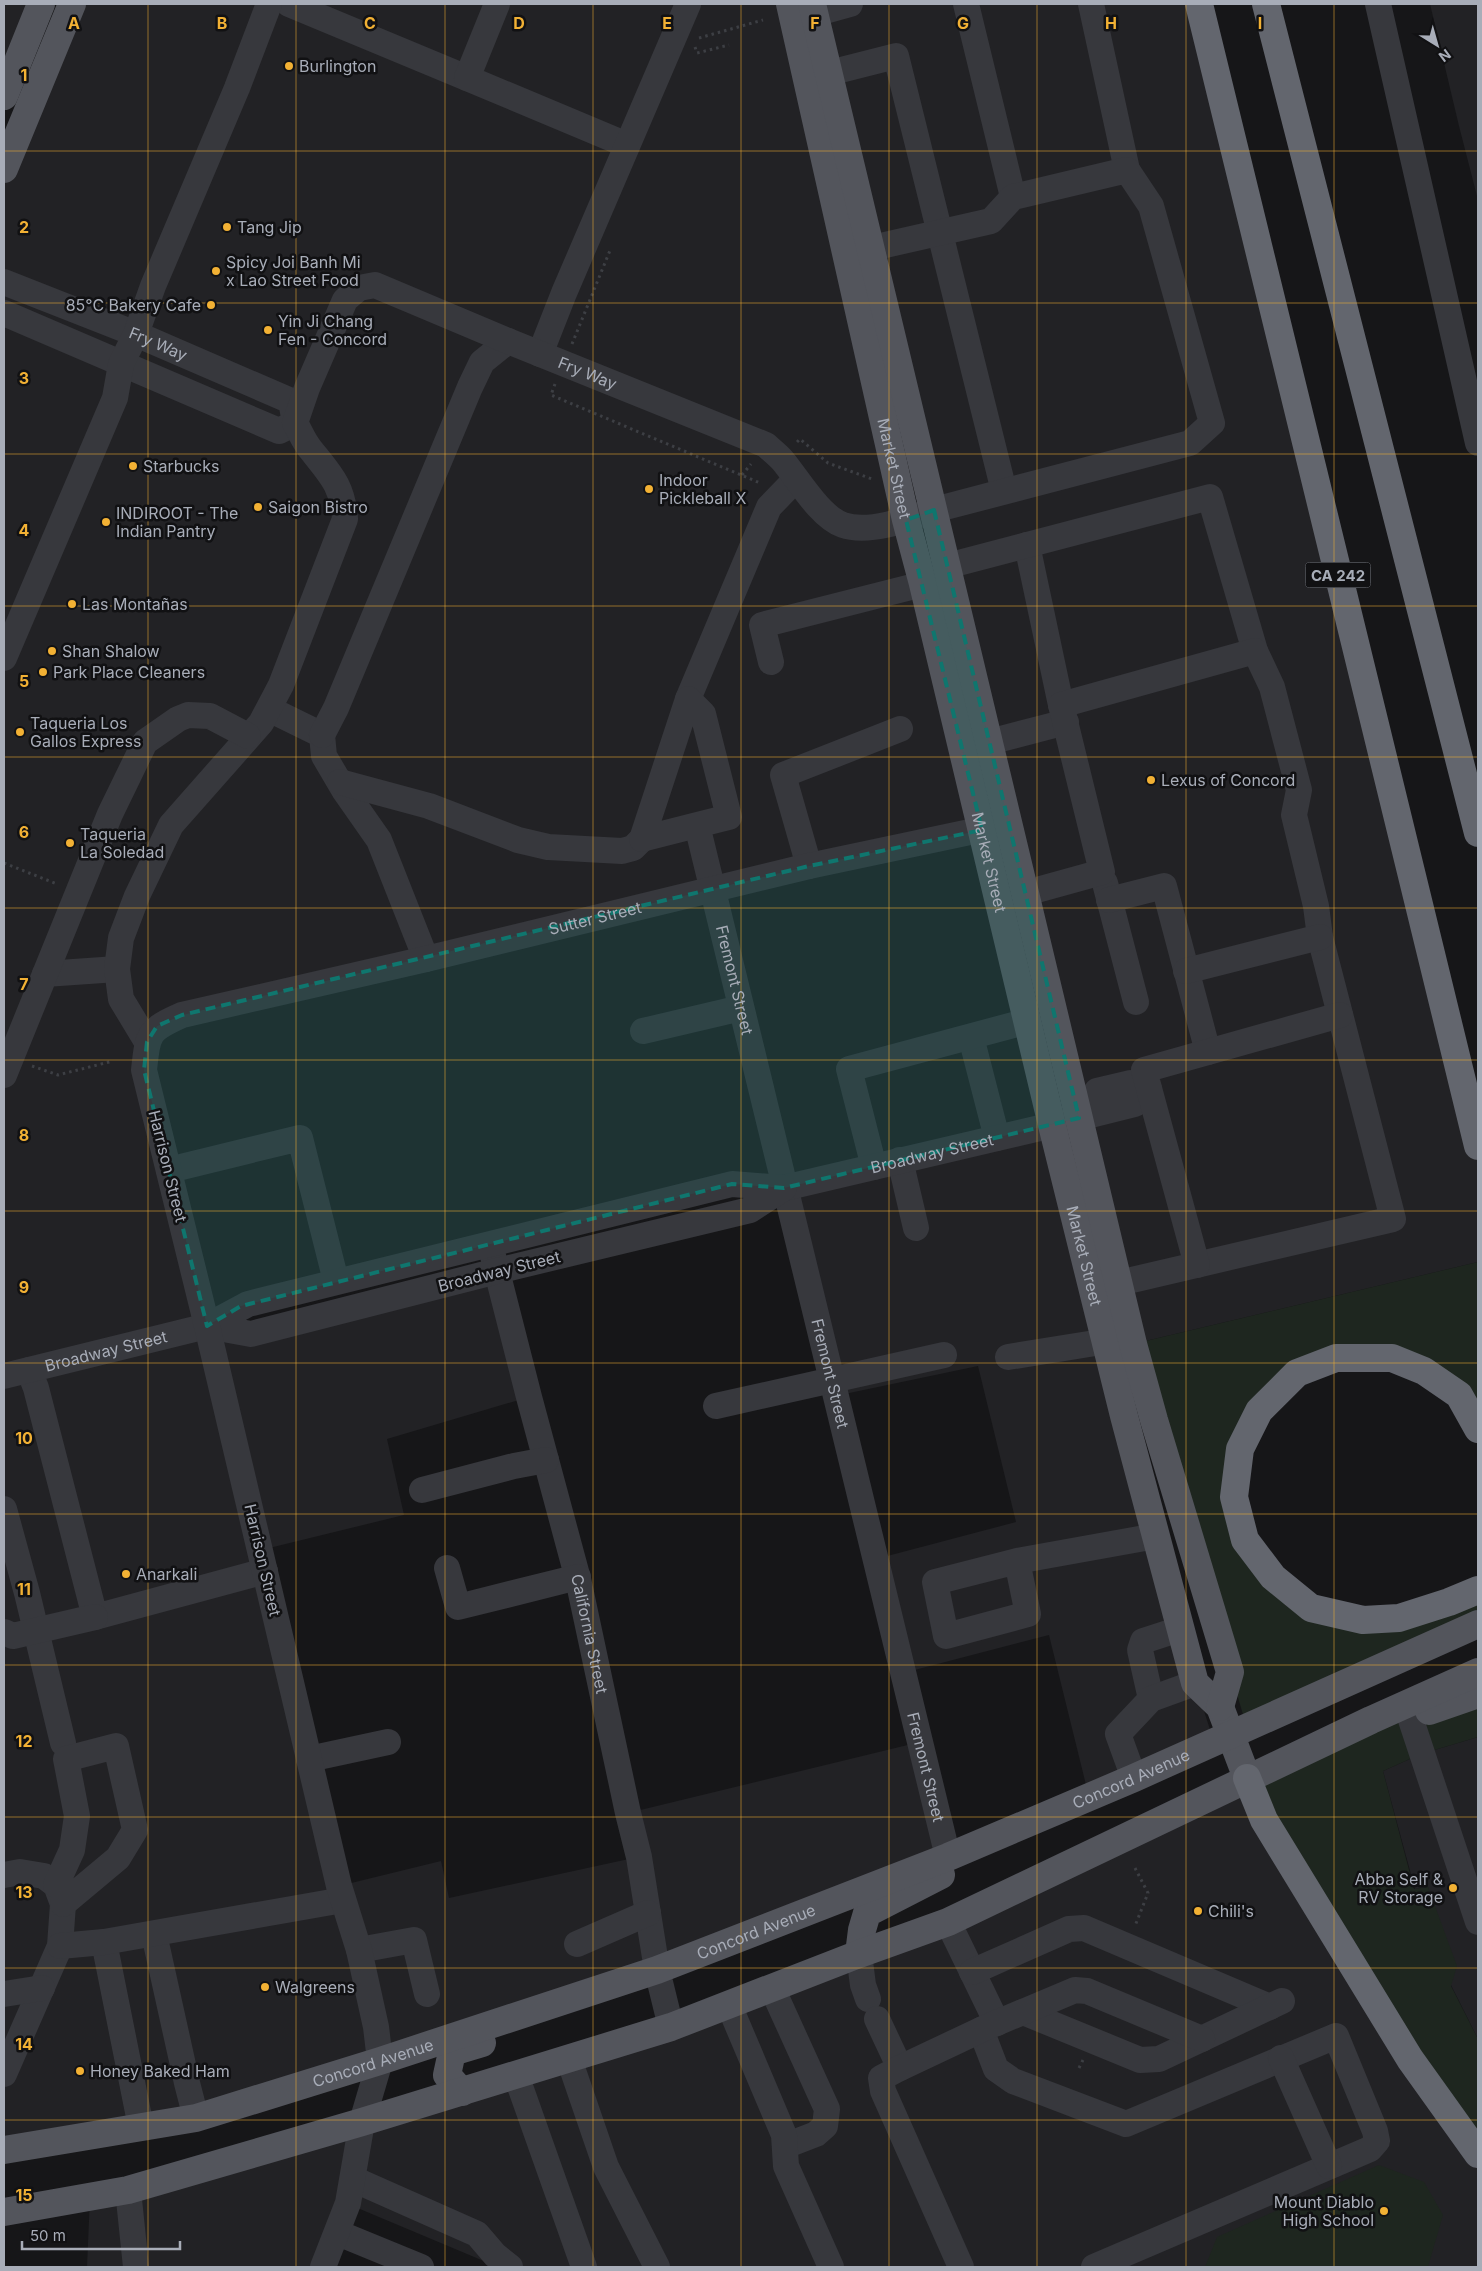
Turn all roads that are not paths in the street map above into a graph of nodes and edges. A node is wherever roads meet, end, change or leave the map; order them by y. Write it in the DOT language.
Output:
graph roads {
  1 [pos="41,4"];
  2 [pos="72,4"];
  3 [pos="269,4"];
  4 [pos="289,4"];
  5 [pos="497,4"];
  6 [pos="688,4"];
  7 [pos="850,4"];
  8 [pos="966,4"];
  9 [pos="1091,4"];
  10 [pos="1198,4"];
  11 [pos="1266,4"];
  12 [pos="1378,4"];
  13 [pos="805,7"];
  14 [pos="829,73"];
  15 [pos="467,78"];
  16 [pos="4,96"];
  17 [pos="627,146"];
  18 [pos="4,169"];
  19 [pos="1127,170"];
  20 [pos="1013,197"];
  21 [pos="942,233"];
  22 [pos="872,248"];
  23 [pos="4,282"];
  24 [pos="4,313"];
  25 [pos="136,334"];
  26 [pos="508,341"];
  27 [pos="540,354"];
  28 [pos="122,364"];
  29 [pos="295,422"];
  30 [pos="1478,443"];
  31 [pos="796,479"];
  32 [pos="1004,491"];
  33 [pos="934,510"];
  34 [pos="906,520"];
  35 [pos="1027,545"];
  36 [pos="947,566"];
  37 [pos="923,584"];
  38 [pos="1255,651"];
  39 [pos="4,658"];
  40 [pos="771,662"];
  41 [pos="688,699"];
  42 [pos="269,709"];
  43 [pos="1063,714"];
  44 [pos="900,729"];
  45 [pos="322,735"];
  46 [pos="248,736"];
  47 [pos="989,742"];
  48 [pos="340,782"];
  49 [pos="1009,824"];
  50 [pos="697,825"];
  51 [pos="982,830"];
  52 [pos="1478,833"];
  53 [pos="642,839"];
  54 [pos="809,866"];
  55 [pos="1102,872"];
  56 [pos="712,890"];
  57 [pos="1026,893"];
  58 [pos="1109,900"];
  59 [pos="1320,937"];
  60 [pos="426,960"];
  61 [pos="117,970"];
  62 [pos="1186,971"];
  63 [pos="45,974"];
  64 [pos="1136,1002"];
  65 [pos="741,1008"];
  66 [pos="1340,1016"];
  67 [pos="1028,1021"];
  68 [pos="643,1031"];
  69 [pos="971,1036"];
  70 [pos="147,1042"];
  71 [pos="1208,1052"];
  72 [pos="7,1066"];
  73 [pos="1148,1089"];
  74 [pos="1080,1118"];
  75 [pos="1052,1125"];
  76 [pos="997,1138"];
  77 [pos="1478,1146"];
  78 [pos="900,1160"];
  79 [pos="874,1167"];
  80 [pos="169,1170"];
  81 [pos="784,1188"];
  82 [pos="916,1228"];
  83 [pos="490,1245"];
  84 [pos="1197,1265"];
  85 [pos="497,1271"];
  86 [pos="336,1281"];
  87 [pos="1119,1284"];
  88 [pos="207,1326"];
  89 [pos="1119,1339"];
  90 [pos="944,1355"];
  91 [pos="1008,1357"];
  92 [pos="29,1370"];
  93 [pos="4,1376"];
  94 [pos="831,1379"];
  95 [pos="716,1406"];
  96 [pos="1478,1429"];
  97 [pos="546,1460"];
  98 [pos="422,1490"];
  99 [pos="4,1509"];
  100 [pos="1156,1536"];
  101 [pos="1016,1562"];
  102 [pos="447,1568"];
  103 [pos="265,1571"];
  104 [pos="578,1577"];
  105 [pos="1478,1590"];
  106 [pos="95,1617"];
  107 [pos="1478,1624"];
  108 [pos="1180,1629"];
  109 [pos="4,1632"];
  110 [pos="37,1632"];
  111 [pos="1478,1672"];
  112 [pos="1195,1683"];
  113 [pos="1478,1694"];
  114 [pos="1151,1699"];
  115 [pos="1220,1707"];
  116 [pos="1410,1717"];
  117 [pos="1371,1720"];
  118 [pos="1230,1735"];
  119 [pos="388,1742"];
  120 [pos="64,1743"];
  121 [pos="309,1759"];
  122 [pos="1134,1778"];
  123 [pos="1247,1778"];
  124 [pos="948,1857"];
  125 [pos="4,1875"];
  126 [pos="60,1895"];
  127 [pos="343,1900"];
  128 [pos="648,1913"];
  129 [pos="948,1922"];
  130 [pos="1478,1922"];
  131 [pos="154,1934"];
  132 [pos="104,1942"];
  133 [pos="577,1944"];
  134 [pos="60,1946"];
  135 [pos="359,1950"];
  136 [pos="859,1954"];
  137 [pos="657,1970"];
  138 [pos="972,1972"];
  139 [pos="42,1988"];
  140 [pos="772,1988"];
  141 [pos="4,1994"];
  142 [pos="427,1994"];
  143 [pos="579,1996"];
  144 [pos="728,2005"];
  145 [pos="1023,2012"];
  146 [pos="671,2027"];
  147 [pos="989,2027"];
  148 [pos="1202,2039"];
  149 [pos="1281,2058"];
  150 [pos="569,2059"];
  151 [pos="380,2061"];
  152 [pos="900,2068"];
  153 [pos="4,2074"];
  154 [pos="516,2075"];
  155 [pos="462,2092"];
  156 [pos="196,2118"];
  157 [pos="362,2122"];
  158 [pos="141,2127"];
  159 [pos="785,2146"];
  160 [pos="4,2150"];
  161 [pos="1478,2154"];
  162 [pos="1329,2166"];
  163 [pos="353,2180"];
  164 [pos="128,2190"];
  165 [pos="4,2212"];
  166 [pos="338,2233"];
  167 [pos="136,2267"];
  168 [pos="323,2267"];
  169 [pos="421,2267"];
  170 [pos="510,2267"];
  171 [pos="584,2267"];
  172 [pos="658,2267"];
  173 [pos="831,2267"];
  174 [pos="961,2267"];
  175 [pos="1094,2267"];
  1 -- 16 [label="main road"];
  2 -- 18 [label="main road"];
  3 -- 25 [label="street"];
  4 -- 15 [label="street"];
  5 -- 15 [label="street"];
  6 -- 17 [label="street"];
  7 -- 13 [label="street"];
  8 -- 20 [label="street"];
  9 -- 19 [label="street"];
  10 -- 77 [label="highway, CA 242"];
  11 -- 52 [label="highway"];
  12 -- 30 [label="street"];
  13 -- 14 [label="main road, Market Street"];
  13 -- 34 [label="main road, Market Street"];
  14 -- 21 [label="street"];
  14 -- 22 [label="main road, Market Street"];
  15 -- 17 [label="street"];
  17 -- 27 [label="street"];
  19 -- 20 [label="street"];
  19 -- 32 [label="street, Fry Way"];
  20 -- 21 [label="street"];
  21 -- 22 [label="street"];
  21 -- 32 [label="street"];
  22 -- 33 [label="main road, Market Street"];
  23 -- 25 [label="street, Fry Way"];
  24 -- 28 [label="street, Fry Way"];
  25 -- 28 [label="street"];
  25 -- 29 [label="street, Fry Way"];
  26 -- 27 [label="street, Fry Way"];
  26 -- 29 [label="street, Fry Way"];
  26 -- 45 [label="street"];
  27 -- 31 [label="street, Fry Way"];
  28 -- 29 [label="street, Fry Way"];
  28 -- 39 [label="street"];
  29 -- 42 [label="street"];
  31 -- 34 [label="street, Fry Way"];
  31 -- 41 [label="street"];
  32 -- 33 [label="street, Fry Way"];
  33 -- 34 [label="street, Fry Way"];
  33 -- 36 [label="main road, Market Street"];
  34 -- 37 [label="main road, Market Street"];
  35 -- 36 [label="street"];
  35 -- 38 [label="street"];
  35 -- 43 [label="street"];
  36 -- 47 [label="main road, Market Street"];
  37 -- 40 [label="street"];
  37 -- 51 [label="main road, Market Street"];
  38 -- 43 [label="street"];
  38 -- 59 [label="street"];
  41 -- 50 [label="street"];
  41 -- 53 [label="street"];
  42 -- 45 [label="street"];
  42 -- 46 [label="street"];
  43 -- 47 [label="street"];
  43 -- 55 [label="street"];
  44 -- 54 [label="street"];
  45 -- 48 [label="street"];
  46 -- 61 [label="street"];
  46 -- 63 [label="street"];
  47 -- 49 [label="main road, Market Street"];
  48 -- 53 [label="street"];
  48 -- 60 [label="street"];
  49 -- 51 [label="street, Sutter Street"];
  49 -- 57 [label="main road, Market Street"];
  50 -- 53 [label="street"];
  50 -- 56 [label="street, Fremont Street"];
  51 -- 54 [label="street, Sutter Street"];
  51 -- 67 [label="main road, Market Street"];
  54 -- 56 [label="street, Sutter Street"];
  55 -- 57 [label="street"];
  55 -- 58 [label="street"];
  56 -- 60 [label="street, Sutter Street"];
  56 -- 65 [label="street, Fremont Street"];
  57 -- 74 [label="main road, Market Street"];
  58 -- 62 [label="street"];
  58 -- 64 [label="street"];
  59 -- 62 [label="street"];
  59 -- 66 [label="street"];
  60 -- 70 [label="street, Sutter Street"];
  61 -- 63 [label="street"];
  61 -- 70 [label="street"];
  62 -- 71 [label="street"];
  63 -- 72 [label="street"];
  65 -- 68 [label="street"];
  65 -- 81 [label="street, Fremont Street"];
  66 -- 71 [label="street"];
  66 -- 84 [label="street"];
  67 -- 69 [label="street"];
  67 -- 75 [label="main road, Market Street"];
  69 -- 76 [label="street"];
  69 -- 79 [label="street"];
  70 -- 80 [label="street, Harrison Street"];
  71 -- 73 [label="street"];
  73 -- 74 [label="street"];
  73 -- 84 [label="street"];
  74 -- 75 [label="street, Broadway Street"];
  74 -- 87 [label="main road, Market Street"];
  75 -- 76 [label="street, Broadway Street"];
  75 -- 89 [label="main road, Market Street"];
  76 -- 78 [label="street, Broadway Street"];
  78 -- 79 [label="street, Broadway Street"];
  78 -- 82 [label="street"];
  79 -- 81 [label="street, Broadway Street"];
  80 -- 86 [label="street"];
  80 -- 88 [label="street, Harrison Street"];
  81 -- 83 [label="street, Broadway Street"];
  81 -- 85 [label="street, Broadway Street"];
  81 -- 94 [label="street, Fremont Street"];
  83 -- 85 [label="street, California Street"];
  83 -- 86 [label="street, Broadway Street"];
  84 -- 87 [label="street"];
  85 -- 88 [label="street, Broadway Street"];
  85 -- 97 [label="street, California Street"];
  86 -- 88 [label="street, Broadway Street"];
  87 -- 89 [label="main road, Market Street"];
  88 -- 92 [label="street, Broadway Street"];
  88 -- 103 [label="street, Harrison Street"];
  89 -- 91 [label="street"];
  89 -- 100 [label="main road, Market Street"];
  89 -- 115 [label="main road, Market Street"];
  90 -- 94 [label="street"];
  92 -- 93 [label="street, Broadway Street"];
  92 -- 106 [label="street"];
  94 -- 95 [label="street"];
  94 -- 124 [label="street, Fremont Street"];
  96 -- 105 [label="highway"];
  97 -- 98 [label="street"];
  97 -- 104 [label="street, California Street"];
  99 -- 110 [label="street"];
  100 -- 101 [label="street"];
  100 -- 108 [label="main road, Market Street"];
  102 -- 104 [label="street"];
  103 -- 106 [label="street"];
  103 -- 121 [label="street, Harrison Street"];
  104 -- 128 [label="street, California Street"];
  106 -- 110 [label="street"];
  107 -- 118 [label="main road, Concord Avenue"];
  108 -- 112 [label="main road, Market Street"];
  108 -- 114 [label="street"];
  109 -- 110 [label="street"];
  110 -- 120 [label="street"];
  111 -- 117 [label="main road"];
  112 -- 114 [label="street"];
  112 -- 115 [label="main road"];
  113 -- 116 [label="main road"];
  114 -- 122 [label="street"];
  115 -- 118 [label="main road"];
  116 -- 117 [label="main road"];
  116 -- 130 [label="street"];
  117 -- 123 [label="main road"];
  118 -- 122 [label="main road, Concord Avenue"];
  118 -- 123 [label="main road"];
  119 -- 121 [label="street"];
  121 -- 127 [label="street, Harrison Street"];
  122 -- 124 [label="main road, Concord Avenue"];
  123 -- 129 [label="main road"];
  123 -- 161 [label="highway"];
  124 -- 136 [label="main road"];
  124 -- 137 [label="main road, Concord Avenue"];
  125 -- 126 [label="street"];
  126 -- 126 [label="street"];
  126 -- 134 [label="street"];
  127 -- 131 [label="street"];
  127 -- 135 [label="street, Harrison Street"];
  128 -- 133 [label="street"];
  128 -- 137 [label="street, California Street"];
  129 -- 136 [label="main road"];
  129 -- 138 [label="street"];
  131 -- 132 [label="street"];
  131 -- 156 [label="street"];
  132 -- 134 [label="street"];
  132 -- 158 [label="street"];
  134 -- 139 [label="street"];
  135 -- 142 [label="street"];
  135 -- 151 [label="street, Harrison Street"];
  136 -- 140 [label="main road"];
  136 -- 152 [label="street"];
  137 -- 143 [label="main road, Concord Avenue"];
  137 -- 146 [label="street, California Street"];
  138 -- 147 [label="street"];
  138 -- 148 [label="street"];
  139 -- 141 [label="street"];
  139 -- 153 [label="street"];
  140 -- 144 [label="main road"];
  140 -- 159 [label="street"];
  143 -- 151 [label="main road, Concord Avenue"];
  143 -- 155 [label="main road"];
  144 -- 146 [label="main road"];
  144 -- 159 [label="street"];
  145 -- 147 [label="street"];
  145 -- 148 [label="street"];
  145 -- 148 [label="street"];
  146 -- 150 [label="main road"];
  147 -- 149 [label="street"];
  147 -- 152 [label="street"];
  149 -- 162 [label="street"];
  149 -- 162 [label="street"];
  150 -- 154 [label="main road"];
  150 -- 172 [label="street"];
  151 -- 156 [label="main road, Concord Avenue"];
  151 -- 157 [label="street, Harrison Street"];
  152 -- 174 [label="street"];
  154 -- 155 [label="main road"];
  154 -- 171 [label="street"];
  155 -- 157 [label="main road"];
  156 -- 158 [label="main road, Concord Avenue"];
  157 -- 163 [label="street, Harrison Street"];
  157 -- 164 [label="main road"];
  158 -- 160 [label="main road, Concord Avenue"];
  159 -- 173 [label="street"];
  162 -- 175 [label="street"];
  163 -- 166 [label="street, Harrison Street"];
  163 -- 170 [label="street"];
  164 -- 165 [label="main road"];
  164 -- 167 [label="street"];
  166 -- 168 [label="street, Harrison Street"];
  166 -- 169 [label="street"];
}
